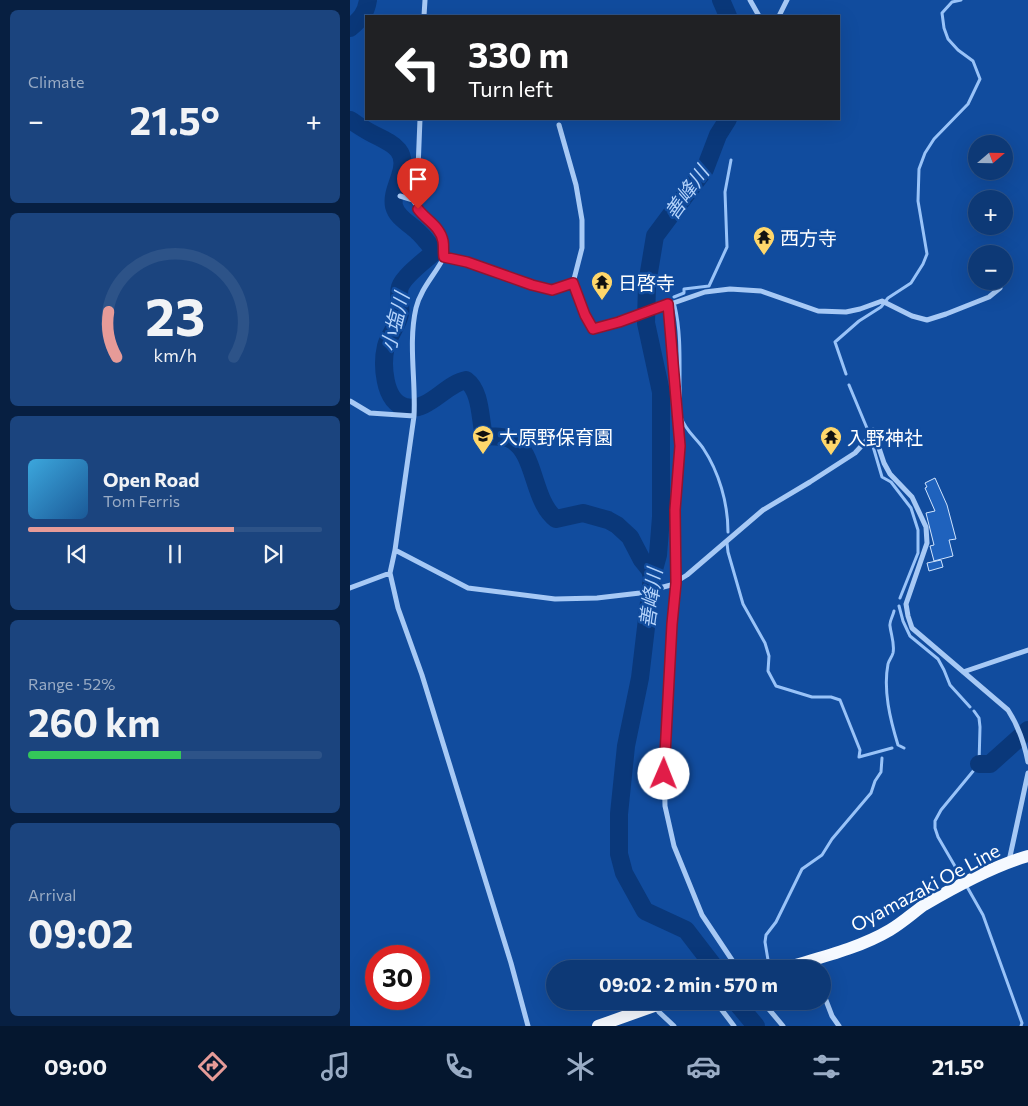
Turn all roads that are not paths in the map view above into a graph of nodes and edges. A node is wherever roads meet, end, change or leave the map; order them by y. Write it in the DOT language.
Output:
graph roads {
  1 [pos="425,0"];
  2 [pos="750,0"];
  3 [pos="787,0"];
  4 [pos="424,15"];
  5 [pos="758,15"];
  6 [pos="779,15"];
  7 [pos="420,120"];
  8 [pos="559,125"];
  9 [pos="400,196"];
  10 [pos="414,200"];
  11 [pos="444,257"];
  12 [pos="573,283"];
  13 [pos="998,290"];
  14 [pos="665,305"];
  15 [pos="350,401"];
  16 [pos="414,414"];
  17 [pos="395,550"];
  18 [pos="390,573"];
  19 [pos="674,584"];
  20 [pos="350,588"];
  21 [pos="1028,650"];
  22 [pos="963,672"];
  23 [pos="1028,762"];
  24 [pos="1028,773"];
  25 [pos="1028,856"];
  26 [pos="1009,862"];
  27 [pos="732,960"];
  28 [pos="824,960"];
  29 [pos="643,1010"];
  30 [pos="660,1010"];
  31 [pos="721,1010"];
  32 [pos="770,1010"];
  33 [pos="830,1010"];
  34 [pos="528,1026"];
  35 [pos="598,1026"];
  36 [pos="674,1026"];
  37 [pos="734,1026"];
  38 [pos="783,1026"];
  39 [pos="839,1026"];
  1 -- 4 [label="street"];
  2 -- 5 [label="street"];
  3 -- 6 [label="street"];
  7 -- 10 [label="street"];
  8 -- 12 [label="street"];
  9 -- 10 [label="street"];
  10 -- 11 [label="street"];
  11 -- 12 [label="street"];
  11 -- 16 [label="street"];
  12 -- 14 [label="street"];
  13 -- 14 [label="street"];
  14 -- 19 [label="street"];
  15 -- 16 [label="street"];
  16 -- 17 [label="street"];
  17 -- 18 [label="street"];
  17 -- 19 [label="street"];
  18 -- 20 [label="street"];
  18 -- 34 [label="street"];
  19 -- 22 [label="street"];
  19 -- 27 [label="street"];
  21 -- 22 [label="street"];
  22 -- 23 [label="street"];
  24 -- 26 [label="street"];
  25 -- 26 [label="main road, Oyamazaki Oe Line"];
  26 -- 28 [label="main road, Oyamazaki Oe Line"];
  29 -- 35 [label="main road"];
  30 -- 36 [label="street"];
  31 -- 37 [label="street"];
  32 -- 38 [label="street"];
  33 -- 39 [label="street"];
}
